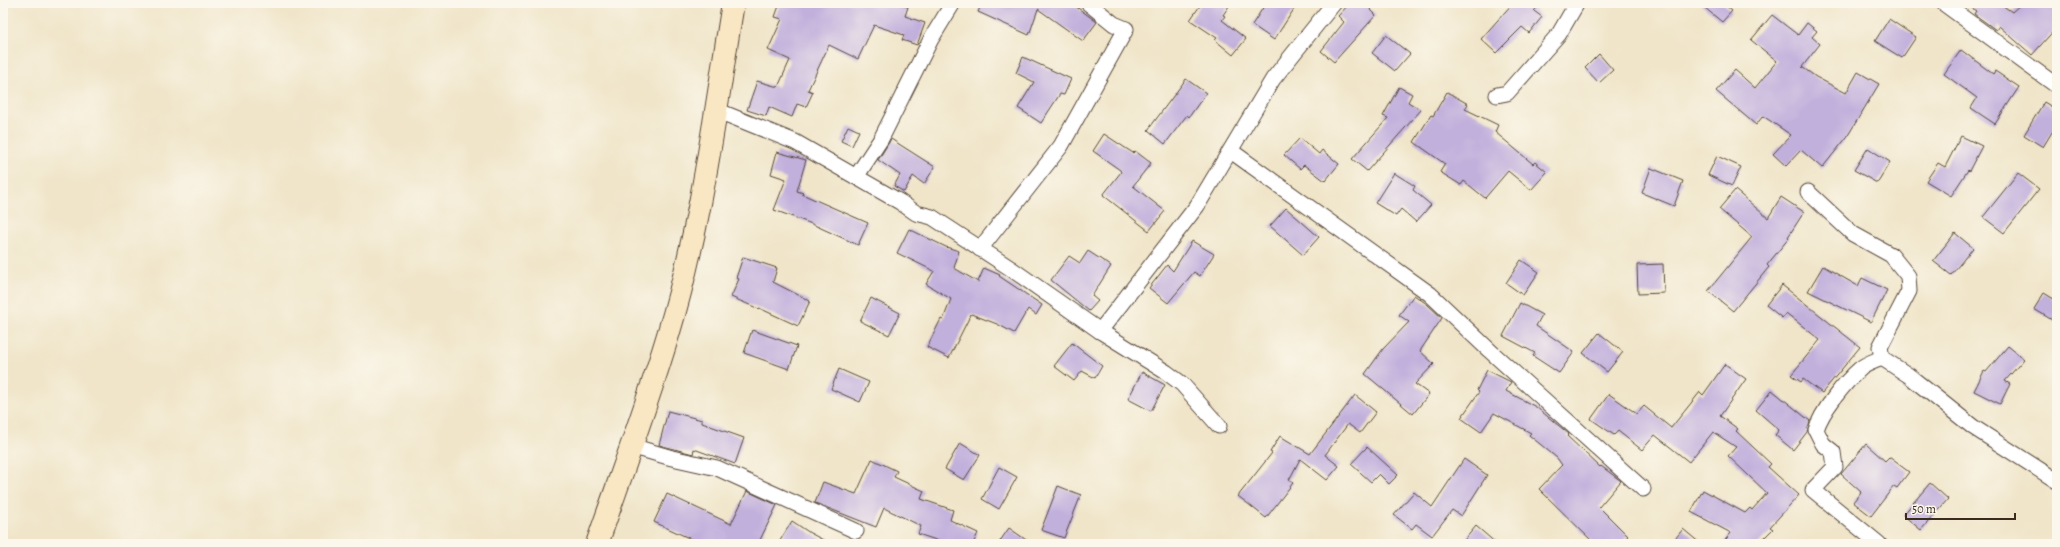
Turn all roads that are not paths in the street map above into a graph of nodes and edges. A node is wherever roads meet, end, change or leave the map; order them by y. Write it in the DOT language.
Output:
graph roads {
  1 [pos="733,3"];
  2 [pos="953,3"];
  3 [pos="1088,3"];
  4 [pos="1334,3"];
  5 [pos="1577,3"];
  6 [pos="1943,3"];
  7 [pos="2057,86"];
  8 [pos="1498,95"];
  9 [pos="716,110"];
  10 [pos="1231,151"];
  11 [pos="856,177"];
  12 [pos="1808,192"];
  13 [pos="980,249"];
  14 [pos="1100,331"];
  15 [pos="1882,358"];
  16 [pos="1219,426"];
  17 [pos="631,446"];
  18 [pos="2057,481"];
  19 [pos="1643,489"];
  20 [pos="856,531"];
  21 [pos="597,544"];
  22 [pos="1880,544"];
  1 -- 9 [label="main road"];
  2 -- 11 [label="street"];
  3 -- 13 [label="street"];
  4 -- 10 [label="street"];
  5 -- 8 [label="street"];
  6 -- 7 [label="street"];
  9 -- 11 [label="street"];
  9 -- 17 [label="main road"];
  10 -- 14 [label="street"];
  10 -- 19 [label="street"];
  11 -- 13 [label="street"];
  12 -- 15 [label="street"];
  13 -- 14 [label="street"];
  14 -- 16 [label="street"];
  15 -- 18 [label="street"];
  15 -- 22 [label="street"];
  17 -- 20 [label="street"];
  17 -- 21 [label="main road"];
}
